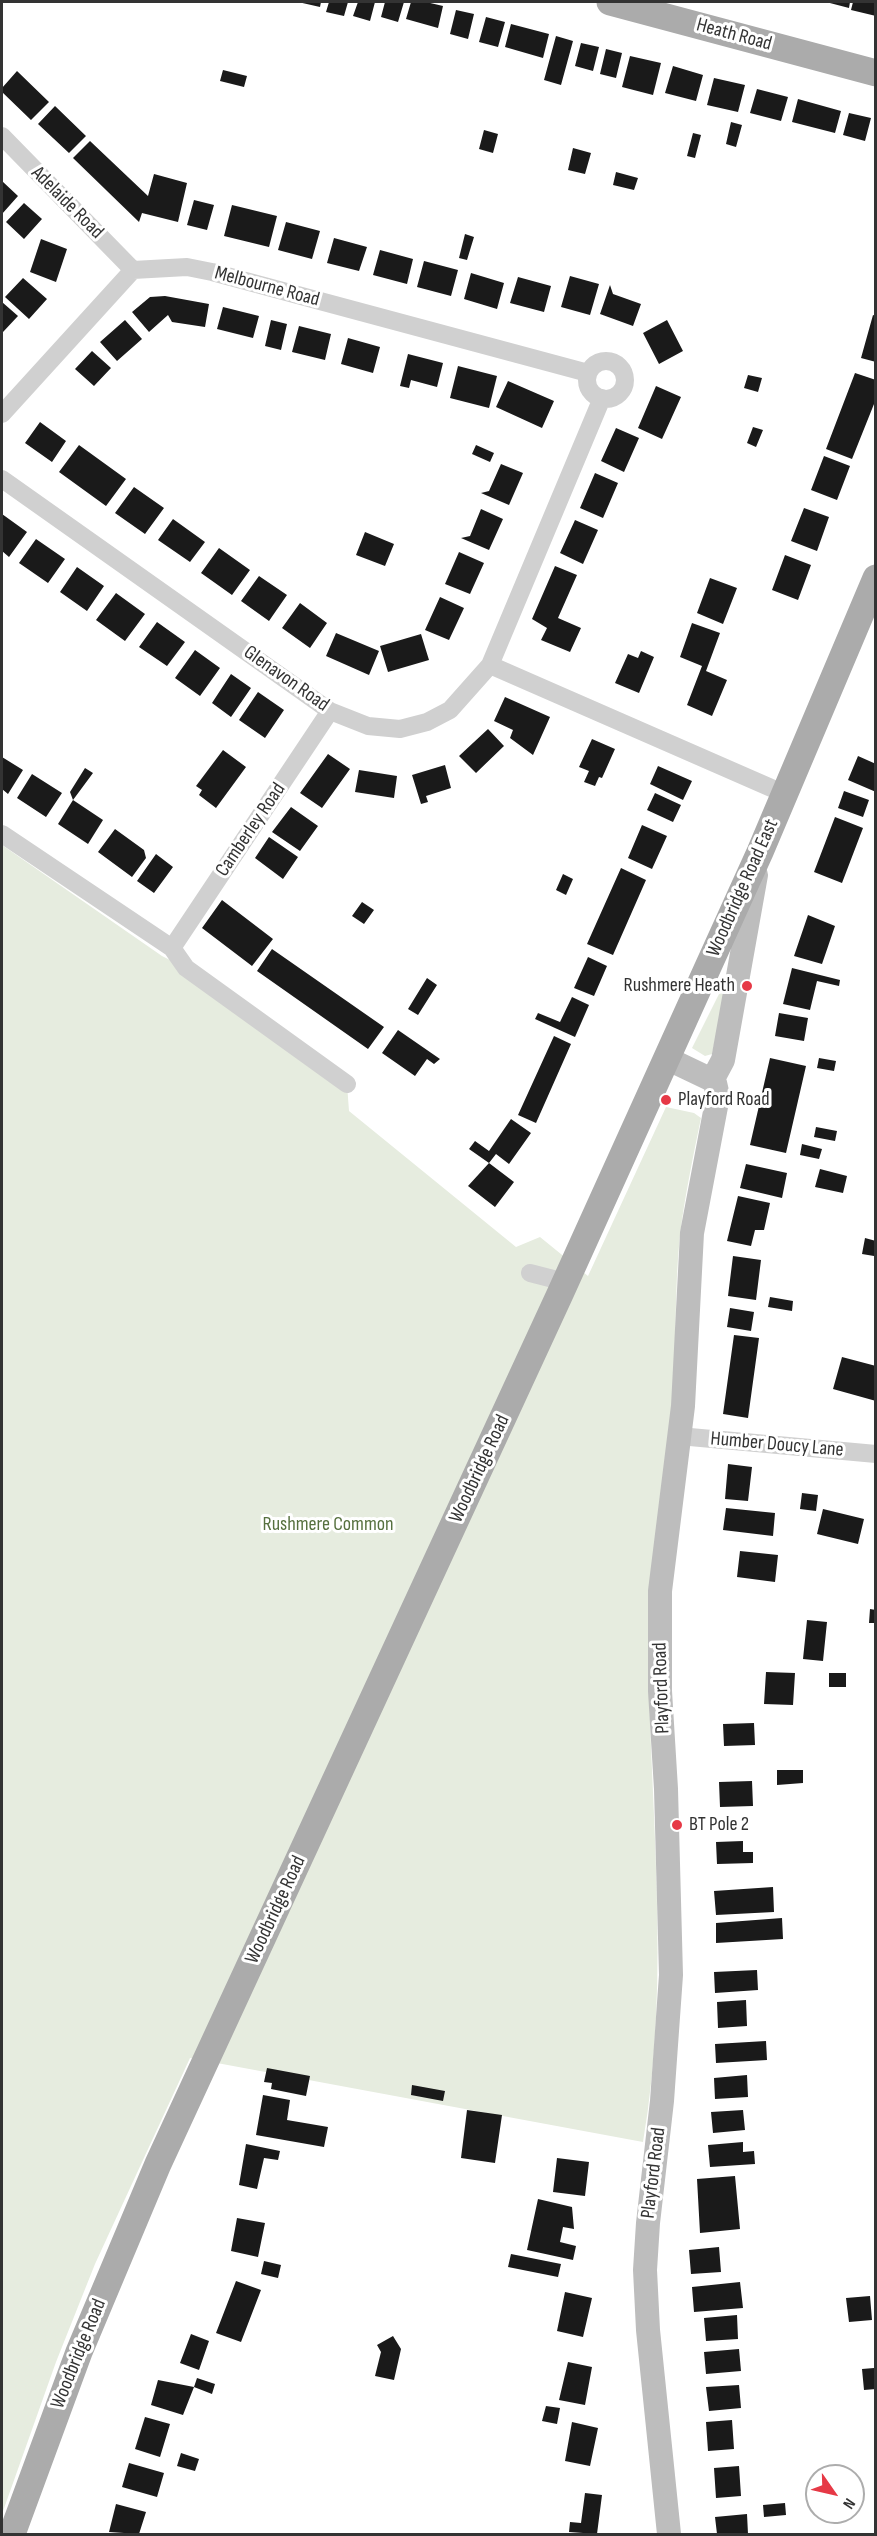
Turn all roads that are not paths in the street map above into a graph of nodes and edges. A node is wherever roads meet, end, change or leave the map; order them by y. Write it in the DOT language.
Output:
graph roads {
  1 [pos="610,2"];
  2 [pos="870,76"];
  3 [pos="2,136"];
  4 [pos="133,270"];
  5 [pos="588,374"];
  6 [pos="602,398"];
  7 [pos="2,414"];
  8 [pos="2,479"];
  9 [pos="876,578"];
  10 [pos="489,665"];
  11 [pos="330,711"];
  12 [pos="785,794"];
  13 [pos="2,834"];
  14 [pos="760,852"];
  15 [pos="172,948"];
  16 [pos="666,1058"];
  17 [pos="710,1079"];
  18 [pos="347,1084"];
  19 [pos="530,1273"];
  20 [pos="563,1288"];
  21 [pos="679,1436"];
  22 [pos="876,1454"];
  23 [pos="12,2535"];
  24 [pos="669,2535"];
  1 -- 2 [label="main road, Heath Road"];
  3 -- 4 [label="street, Adelaide Road"];
  4 -- 5 [label="street, Melbourne Road"];
  4 -- 7 [label="street"];
  5 -- 6 [label="street"];
  5 -- 6 [label="street"];
  6 -- 10 [label="street"];
  8 -- 11 [label="street, Glenavon Road"];
  9 -- 12 [label="main road, Woodbridge Road East"];
  10 -- 11 [label="street, Glenavon Road"];
  10 -- 12 [label="street"];
  11 -- 15 [label="street, Camberley Road"];
  12 -- 14 [label="main road, Woodbridge Road East"];
  13 -- 15 [label="street"];
  14 -- 16 [label="main road, Woodbridge Road East"];
  14 -- 17 [label="street"];
  15 -- 18 [label="street"];
  16 -- 17 [label="street"];
  16 -- 20 [label="main road, Woodbridge Road East"];
  17 -- 21 [label="street, Playford Road"];
  19 -- 20 [label="street"];
  20 -- 23 [label="main road, Woodbridge Road"];
  21 -- 22 [label="street, Humber Doucy Lane"];
  21 -- 24 [label="street, Playford Road"];
}
